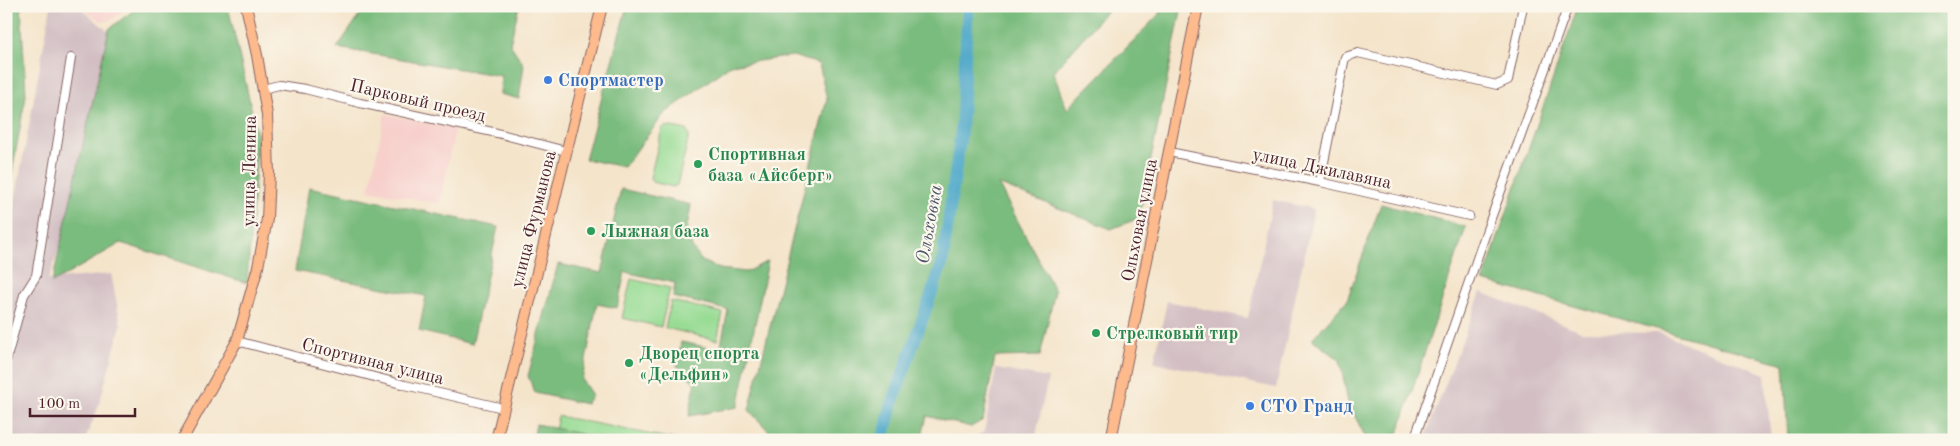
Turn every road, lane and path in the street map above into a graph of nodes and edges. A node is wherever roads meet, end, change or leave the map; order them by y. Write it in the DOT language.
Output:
graph roads {
  1 [pos="246,6"];
  2 [pos="602,6"];
  3 [pos="1198,6"];
  4 [pos="1523,6"];
  5 [pos="1568,6"];
  6 [pos="71,58"];
  7 [pos="264,89"];
  8 [pos="566,152"];
  9 [pos="1169,152"];
  10 [pos="1320,182"];
  11 [pos="1469,216"];
  12 [pos="237,341"];
  13 [pos="6,362"];
  14 [pos="503,408"];
  15 [pos="182,440"];
  16 [pos="496,440"];
  17 [pos="1111,440"];
  18 [pos="1414,440"];
  1 -- 7 [label="main road, улица Ленина"];
  2 -- 8 [label="main road, улица Фурманова"];
  3 -- 9 [label="main road, Ольховая улица"];
  4 -- 10 [label="street"];
  5 -- 18 [label="street"];
  6 -- 13 [label="street"];
  7 -- 8 [label="street, Парковый проезд"];
  7 -- 12 [label="main road, улица Ленина"];
  8 -- 14 [label="main road, улица Фурманова"];
  9 -- 10 [label="street, улица Джилавяна"];
  9 -- 17 [label="main road, Ольховая улица"];
  10 -- 11 [label="street, улица Джилавяна"];
  12 -- 14 [label="street, Спортивная улица"];
  12 -- 15 [label="main road, улица Ленина"];
  14 -- 16 [label="main road, улица Фурманова"];
}
